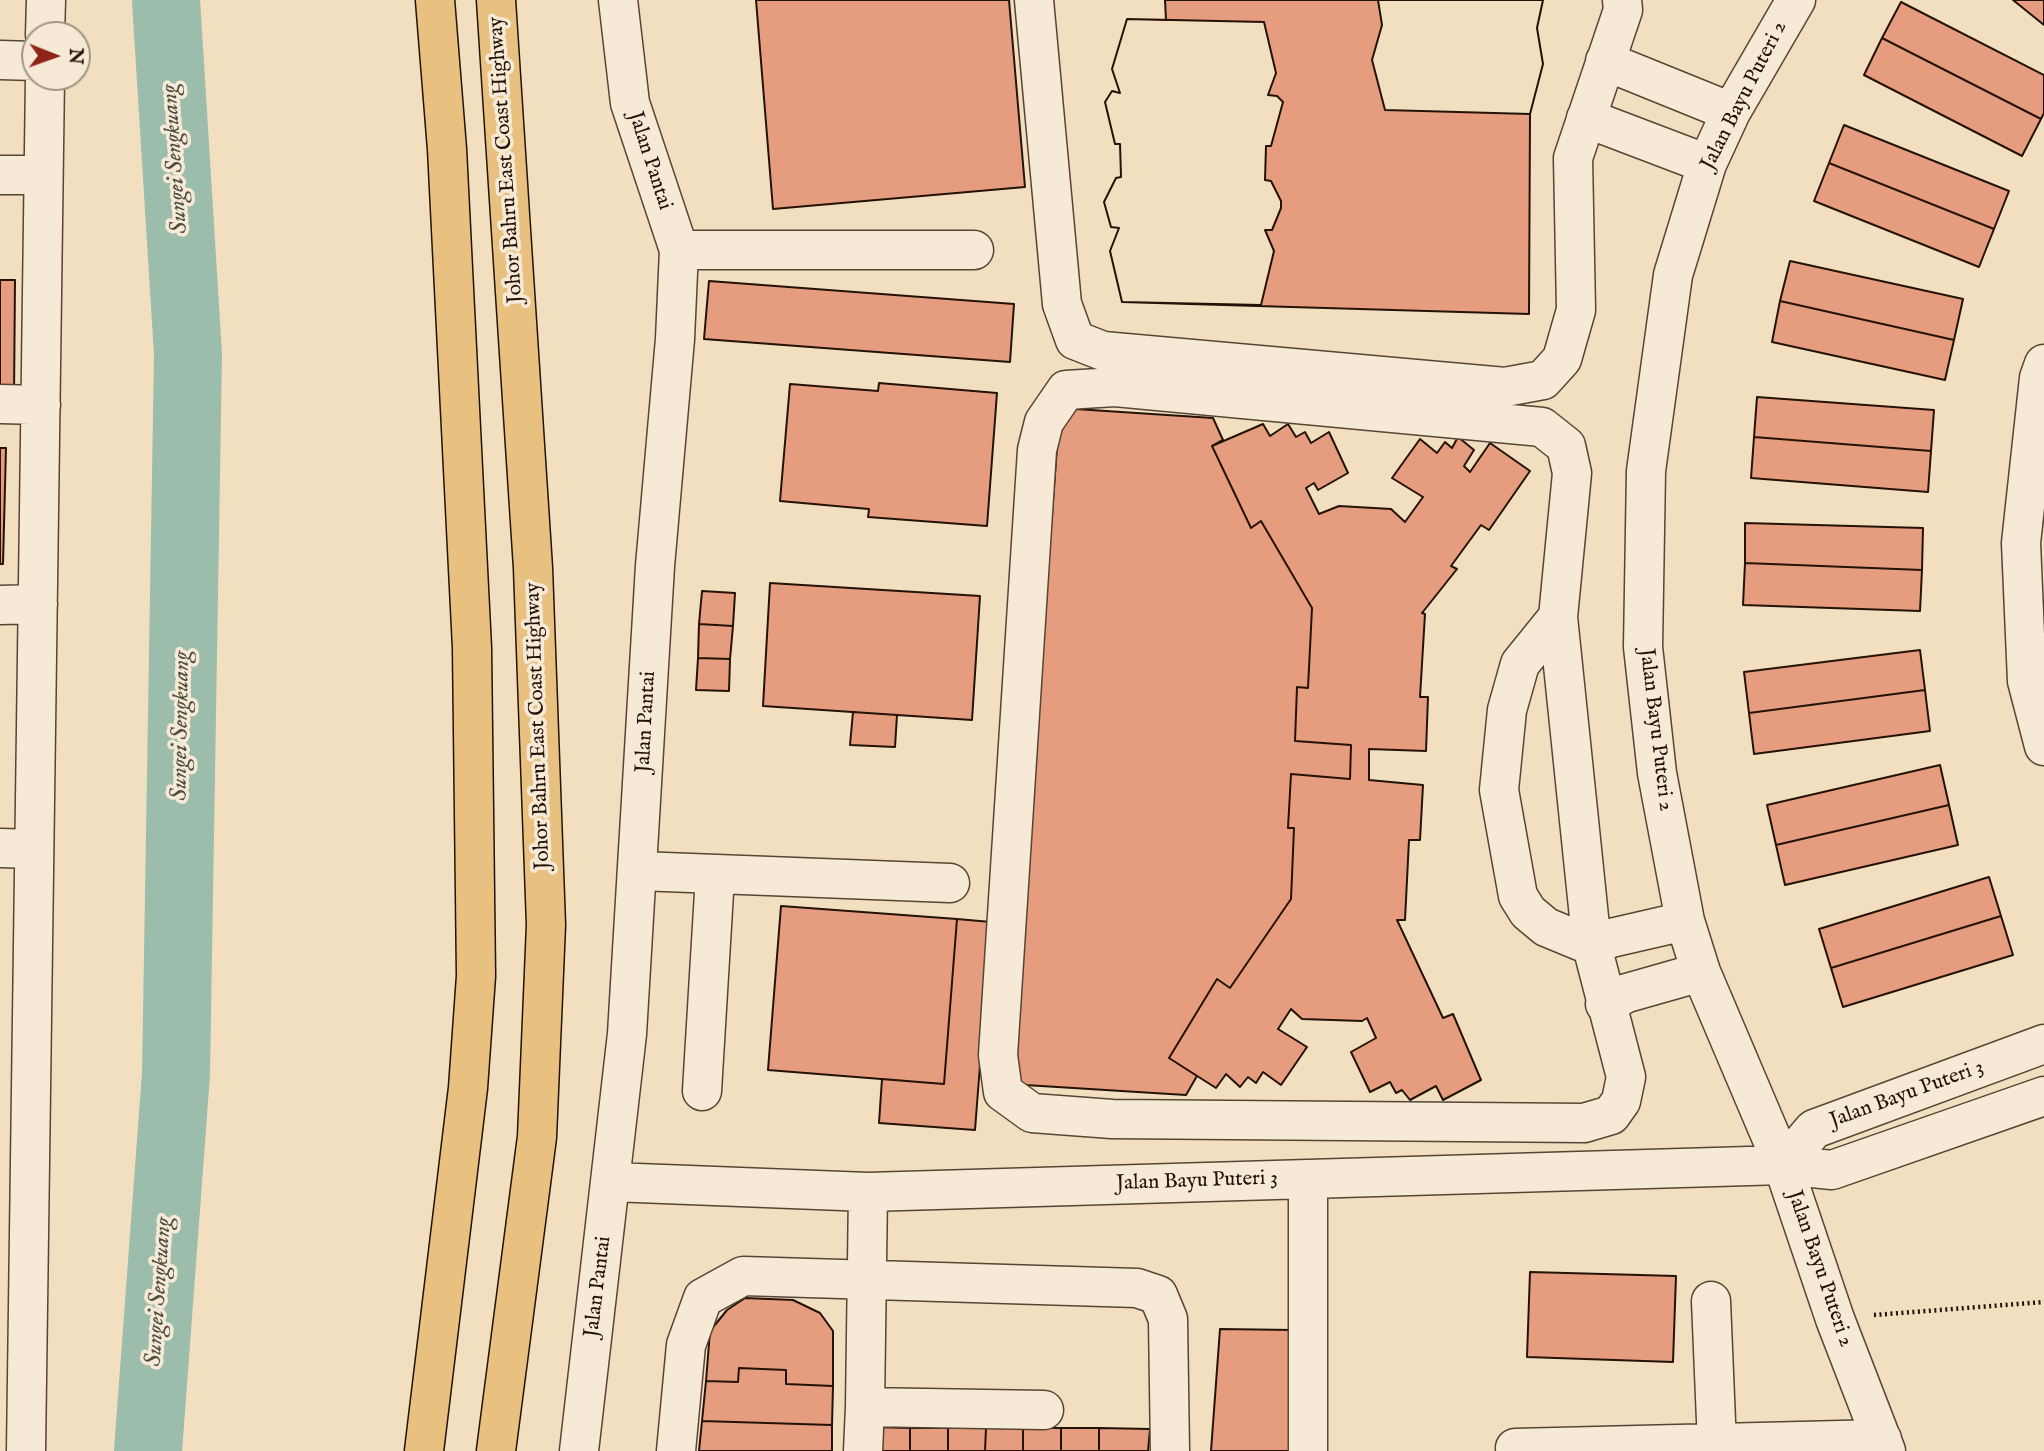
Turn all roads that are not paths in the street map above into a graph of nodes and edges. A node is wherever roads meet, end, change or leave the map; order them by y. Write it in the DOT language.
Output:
graph roads {
  1 [pos="46,0"];
  2 [pos="435,0"];
  3 [pos="496,0"];
  4 [pos="618,0"];
  5 [pos="1034,0"];
  6 [pos="1622,0"];
  7 [pos="1796,0"];
  8 [pos="45,21"];
  9 [pos="0,60"];
  10 [pos="21,61"];
  11 [pos="1605,61"];
  12 [pos="45,91"];
  13 [pos="1731,112"];
  14 [pos="1586,118"];
  15 [pos="1707,164"];
  16 [pos="44,175"];
  17 [pos="0,176"];
  18 [pos="679,250"];
  19 [pos="974,250"];
  20 [pos="2044,364"];
  21 [pos="0,404"];
  22 [pos="41,405"];
  23 [pos="38,604"];
  24 [pos="0,605"];
  25 [pos="1558,617"];
  26 [pos="2044,746"];
  27 [pos="17,848"];
  28 [pos="639,871"];
  29 [pos="715,876"];
  30 [pos="950,883"];
  31 [pos="1685,921"];
  32 [pos="1592,946"];
  33 [pos="1701,972"];
  34 [pos="1605,1004"];
  35 [pos="2044,1044"];
  36 [pos="702,1091"];
  37 [pos="2044,1096"];
  38 [pos="1783,1165"];
  39 [pos="1308,1179"];
  40 [pos="612,1182"];
  41 [pos="869,1192"];
  42 [pos="14,1265"];
  43 [pos="866,1279"];
  44 [pos="1711,1301"];
  45 [pos="865,1407"];
  46 [pos="1044,1410"];
  47 [pos="1717,1445"];
  48 [pos="1884,1445"];
  49 [pos="1515,1448"];
  50 [pos="26,1451"];
  51 [pos="424,1451"];
  52 [pos="496,1451"];
  53 [pos="579,1451"];
  54 [pos="676,1451"];
  55 [pos="863,1451"];
  56 [pos="1170,1451"];
  57 [pos="1308,1451"];
  1 -- 8 [label="street"];
  2 -- 51 [label="highway"];
  3 -- 52 [label="highway, Johor Bahru East Coast Highway"];
  4 -- 18 [label="street, Jalan Pantai"];
  5 -- 14 [label="street"];
  6 -- 11 [label="street"];
  7 -- 13 [label="street, Jalan Bayu Puteri 2"];
  9 -- 10 [label="street"];
  11 -- 13 [label="street"];
  11 -- 14 [label="street"];
  12 -- 16 [label="street"];
  13 -- 15 [label="street, Jalan Bayu Puteri 2"];
  14 -- 15 [label="street"];
  15 -- 31 [label="street, Jalan Bayu Puteri 2"];
  16 -- 17 [label="street"];
  16 -- 22 [label="street"];
  18 -- 19 [label="street"];
  18 -- 28 [label="street, Jalan Pantai"];
  20 -- 26 [label="street"];
  21 -- 22 [label="street"];
  22 -- 23 [label="street"];
  23 -- 24 [label="street"];
  23 -- 27 [label="street"];
  25 -- 32 [label="street"];
  25 -- 32 [label="street"];
  25 -- 34 [label="street"];
  27 -- 42 [label="street"];
  28 -- 29 [label="street"];
  28 -- 40 [label="street, Jalan Pantai"];
  29 -- 30 [label="street"];
  29 -- 36 [label="street"];
  31 -- 32 [label="street"];
  31 -- 33 [label="street, Jalan Bayu Puteri 2"];
  32 -- 34 [label="street"];
  33 -- 34 [label="street"];
  33 -- 38 [label="street, Jalan Bayu Puteri 2"];
  35 -- 38 [label="street, Jalan Bayu Puteri 3"];
  37 -- 38 [label="street, Jalan Bayu Puteri 3"];
  38 -- 39 [label="street, Jalan Bayu Puteri 3"];
  38 -- 48 [label="street, Jalan Bayu Puteri 2"];
  39 -- 41 [label="street, Jalan Bayu Puteri 3"];
  39 -- 57 [label="street"];
  40 -- 41 [label="street, Jalan Bayu Puteri 3"];
  40 -- 53 [label="street, Jalan Pantai"];
  41 -- 43 [label="street"];
  42 -- 50 [label="street"];
  43 -- 45 [label="street"];
  43 -- 54 [label="street"];
  43 -- 56 [label="street"];
  44 -- 47 [label="street"];
  45 -- 46 [label="street"];
  45 -- 55 [label="street"];
  47 -- 48 [label="street"];
  47 -- 49 [label="street"];
}
